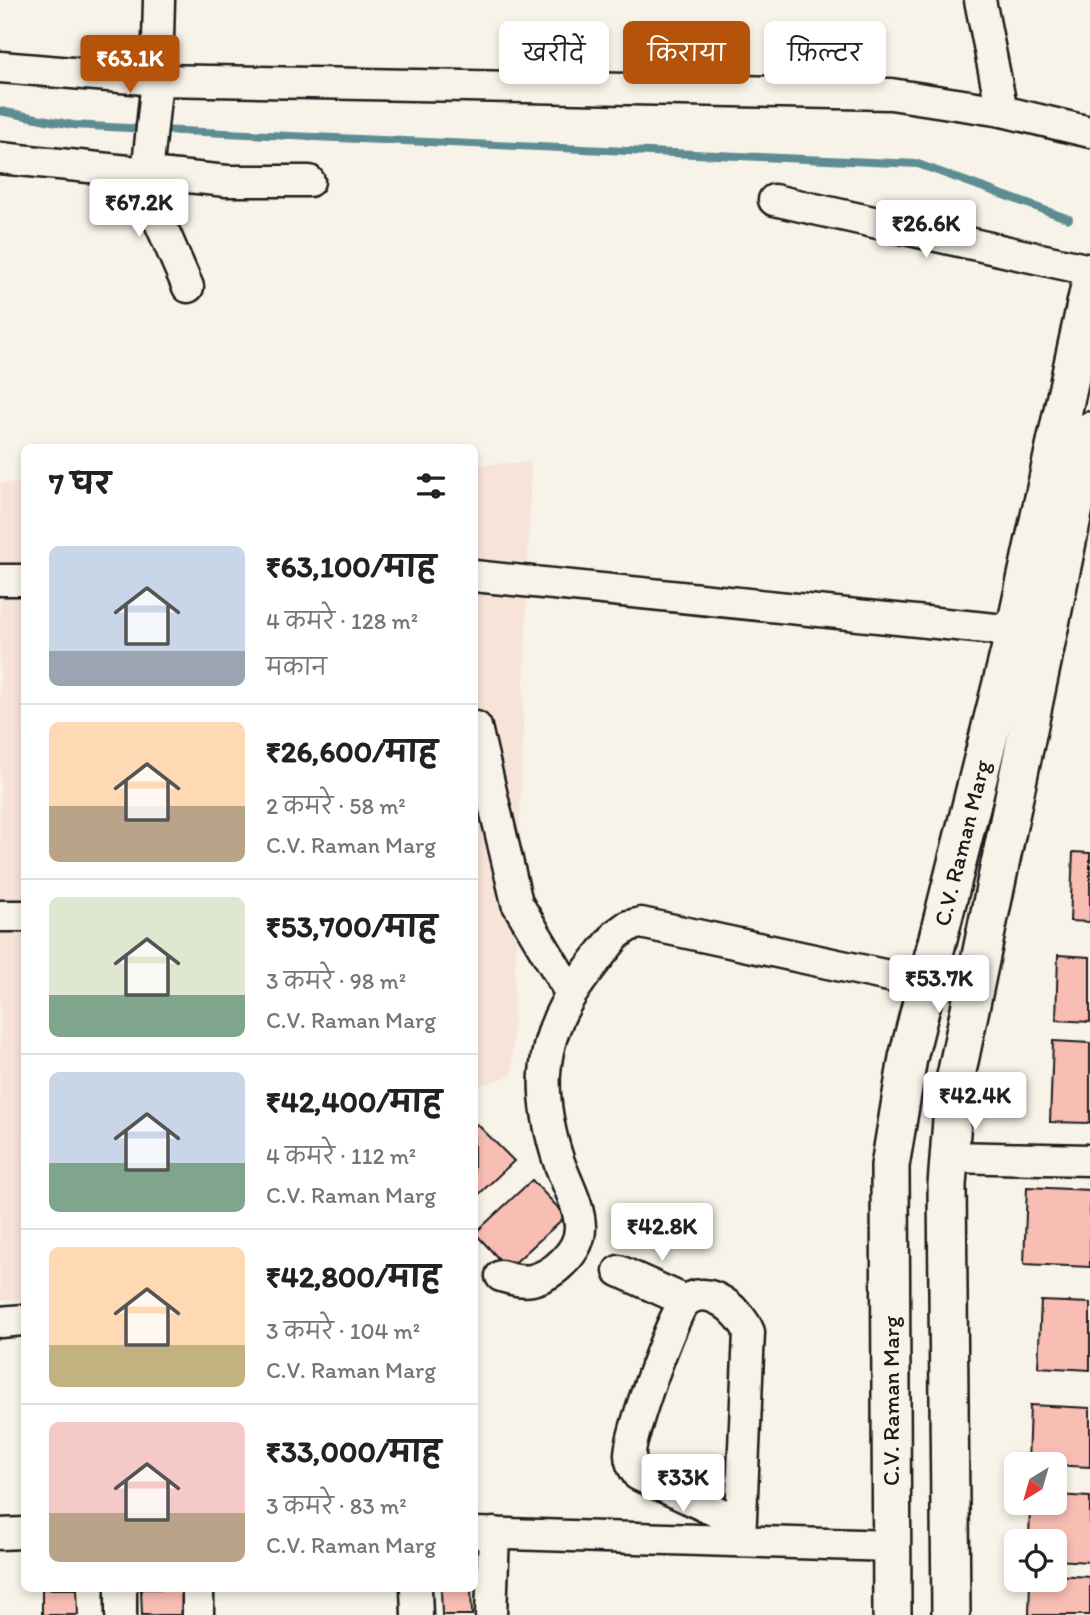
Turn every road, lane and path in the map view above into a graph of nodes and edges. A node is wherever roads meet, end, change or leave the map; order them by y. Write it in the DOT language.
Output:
graph roads {
  1 [pos="159,0"];
  2 [pos="980,0"];
  3 [pos="0,67"];
  4 [pos="157,80"];
  5 [pos="1002,111"];
  6 [pos="1090,132"];
  7 [pos="0,158"];
  8 [pos="147,174"];
  9 [pos="309,181"];
  10 [pos="774,200"];
  11 [pos="1090,271"];
  12 [pos="1090,286"];
  13 [pos="188,287"];
  14 [pos="1090,431"];
  15 [pos="478,576"];
  16 [pos="21,579"];
  17 [pos="0,580"];
  18 [pos="1015,631"];
  19 [pos="478,736"];
  20 [pos="0,916"];
  21 [pos="21,916"];
  22 [pos="926,984"];
  23 [pos="570,992"];
  24 [pos="896,1130"];
  25 [pos="950,1146"];
  26 [pos="1090,1160"];
  27 [pos="619,1271"];
  28 [pos="501,1276"];
  29 [pos="686,1301"];
  30 [pos="21,1320"];
  31 [pos="0,1322"];
  32 [pos="739,1532"];
  33 [pos="21,1533"];
  34 [pos="484,1533"];
  35 [pos="0,1534"];
  36 [pos="892,1546"];
  37 [pos="121,1592"];
  38 [pos="198,1592"];
  39 [pos="416,1592"];
  40 [pos="121,1615"];
  41 [pos="198,1615"];
  42 [pos="416,1615"];
  43 [pos="491,1615"];
  44 [pos="892,1615"];
  45 [pos="951,1615"];
  1 -- 4 [label="street"];
  2 -- 5 [label="street"];
  3 -- 4 [label="street"];
  4 -- 5 [label="street"];
  4 -- 8 [label="street"];
  5 -- 6 [label="street"];
  7 -- 8 [label="street"];
  8 -- 9 [label="street"];
  8 -- 13 [label="street"];
  10 -- 11 [label="street"];
  12 -- 18 [label="main road, C.V. Raman Marg"];
  14 -- 25 [label="main road, C.V. Raman Marg"];
  15 -- 18 [label="street"];
  16 -- 17 [label="street"];
  18 -- 22 [label="main road, C.V. Raman Marg"];
  19 -- 23 [label="street"];
  20 -- 21 [label="street"];
  22 -- 23 [label="street"];
  22 -- 24 [label="main road, C.V. Raman Marg"];
  23 -- 28 [label="street"];
  24 -- 25 [label="main road"];
  24 -- 36 [label="main road, C.V. Raman Marg"];
  25 -- 26 [label="street"];
  25 -- 45 [label="main road, C.V. Raman Marg"];
  27 -- 29 [label="street"];
  29 -- 32 [label="street"];
  29 -- 32 [label="street"];
  30 -- 31 [label="street"];
  32 -- 34 [label="street"];
  32 -- 36 [label="street"];
  33 -- 35 [label="street"];
  34 -- 43 [label="street"];
  36 -- 44 [label="main road, C.V. Raman Marg"];
  37 -- 40 [label="street"];
  38 -- 41 [label="street"];
  39 -- 42 [label="street"];
}
